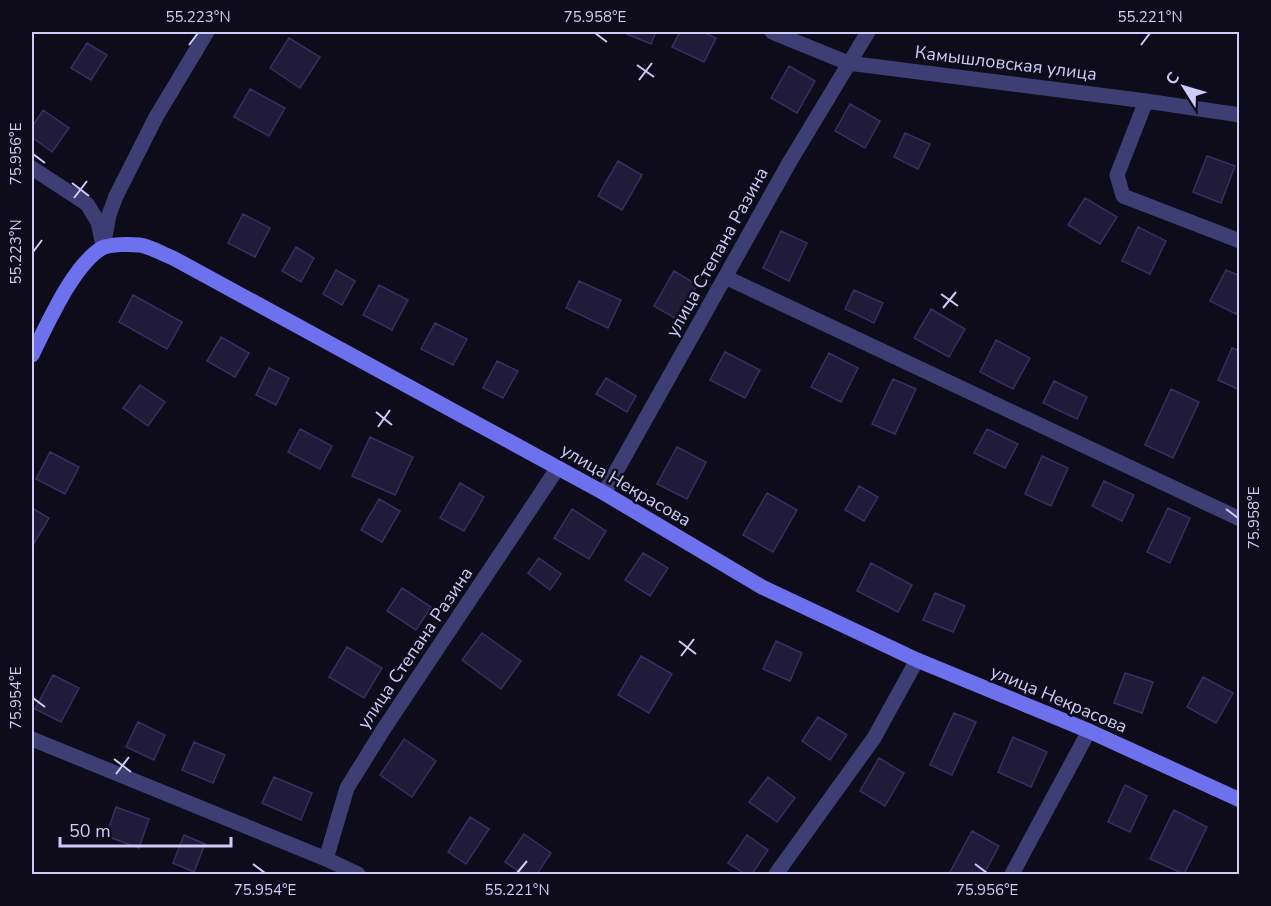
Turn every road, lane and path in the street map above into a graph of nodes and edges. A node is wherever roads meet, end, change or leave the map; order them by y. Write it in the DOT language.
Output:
graph roads {
  1 [pos="207,32"];
  2 [pos="772,32"];
  3 [pos="868,32"];
  4 [pos="848,63"];
  5 [pos="1146,100"];
  6 [pos="1239,115"];
  7 [pos="32,168"];
  8 [pos="1239,241"];
  9 [pos="103,247"];
  10 [pos="725,277"];
  11 [pos="32,355"];
  12 [pos="558,469"];
  13 [pos="604,493"];
  14 [pos="1239,519"];
  15 [pos="917,660"];
  16 [pos="1089,731"];
  17 [pos="32,739"];
  18 [pos="1239,800"];
  19 [pos="326,859"];
  20 [pos="358,874"];
  21 [pos="776,874"];
  22 [pos="1012,874"];
  1 -- 9 [label="street"];
  2 -- 4 [label="street, Камышловская улица"];
  3 -- 4 [label="street, улица Степана Разина"];
  4 -- 5 [label="street, Камышловская улица"];
  4 -- 10 [label="street, улица Степана Разина"];
  5 -- 6 [label="street, Камышловская улица"];
  5 -- 8 [label="street"];
  7 -- 9 [label="street"];
  9 -- 11 [label="street"];
  9 -- 12 [label="street, улица Некрасова"];
  10 -- 13 [label="street, улица Степана Разина"];
  10 -- 14 [label="street"];
  12 -- 13 [label="street, улица Некрасова"];
  12 -- 19 [label="street, улица Степана Разина"];
  13 -- 15 [label="street, улица Некрасова"];
  15 -- 16 [label="street, улица Некрасова"];
  15 -- 21 [label="street"];
  16 -- 18 [label="street, улица Некрасова"];
  16 -- 22 [label="street"];
  17 -- 19 [label="street"];
  19 -- 20 [label="street"];
}
